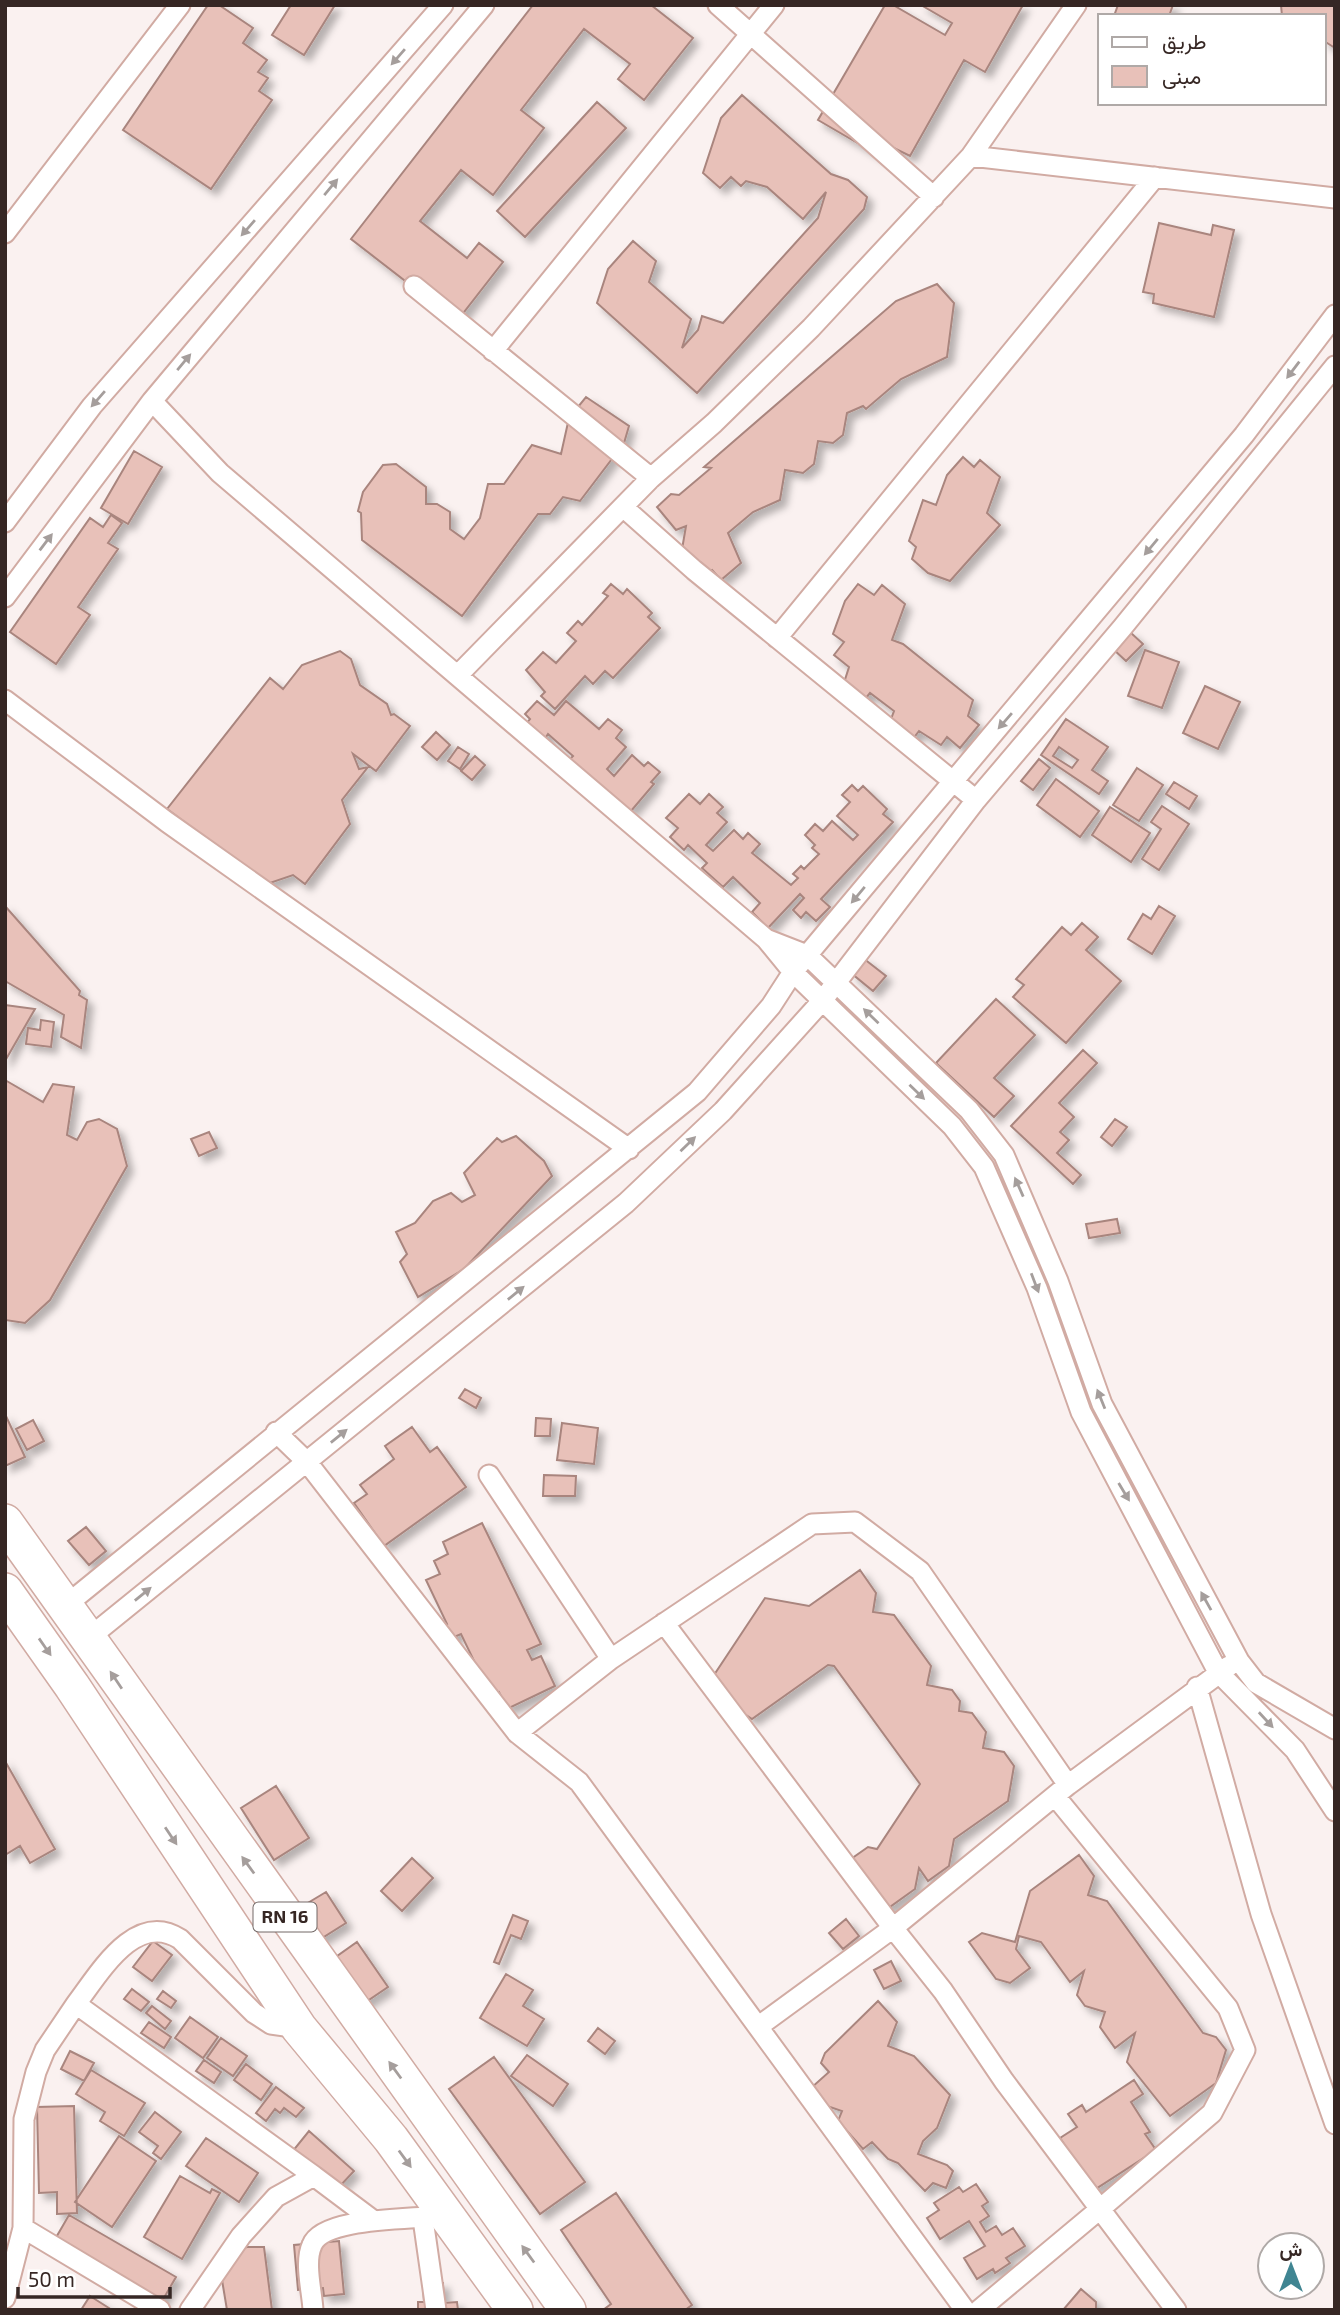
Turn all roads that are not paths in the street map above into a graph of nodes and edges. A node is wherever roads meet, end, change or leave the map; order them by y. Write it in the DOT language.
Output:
graph roads {
  1 [pos="180,5"];
  2 [pos="443,5"];
  3 [pos="484,5"];
  4 [pos="718,5"];
  5 [pos="774,5"];
  6 [pos="1076,5"];
  7 [pos="750,34"];
  8 [pos="971,156"];
  9 [pos="1155,177"];
  10 [pos="934,197"];
  11 [pos="1335,198"];
  12 [pos="5,233"];
  13 [pos="414,286"];
  14 [pos="1335,315"];
  15 [pos="493,351"];
  16 [pos="1335,366"];
  17 [pos="152,401"];
  18 [pos="651,478"];
  19 [pos="623,507"];
  20 [pos="5,522"];
  21 [pos="5,597"];
  22 [pos="777,638"];
  23 [pos="457,675"];
  24 [pos="5,700"];
  25 [pos="953,780"];
  26 [pos="976,800"];
  27 [pos="766,939"];
  28 [pos="807,955"];
  29 [pos="793,972"];
  30 [pos="837,983"];
  31 [pos="822,1001"];
  32 [pos="629,1149"];
  33 [pos="276,1432"];
  34 [pos="307,1462"];
  35 [pos="489,1475"];
  36 [pos="5,1522"];
  37 [pos="5,1591"];
  38 [pos="65,1606"];
  39 [pos="664,1623"];
  40 [pos="90,1637"];
  41 [pos="611,1659"];
  42 [pos="1238,1661"];
  43 [pos="1218,1671"];
  44 [pos="1197,1688"];
  45 [pos="1333,1726"];
  46 [pos="517,1733"];
  47 [pos="1061,1790"];
  48 [pos="1335,1811"];
  49 [pos="893,1928"];
  50 [pos="76,2004"];
  51 [pos="759,2026"];
  52 [pos="299,2028"];
  53 [pos="1335,2123"];
  54 [pos="314,2176"];
  55 [pos="1100,2209"];
  56 [pos="434,2217"];
  57 [pos="374,2221"];
  58 [pos="23,2228"];
  59 [pos="5,2298"];
  60 [pos="160,2310"];
  61 [pos="190,2310"];
  62 [pos="313,2310"];
  63 [pos="436,2310"];
  64 [pos="515,2310"];
  65 [pos="568,2310"];
  66 [pos="965,2310"];
  67 [pos="979,2310"];
  68 [pos="1176,2310"];
  1 -- 12 [label="street"];
  2 -- 20 [label="street, one-way"];
  17 -- 3 [label="street, one-way"];
  4 -- 7 [label="street"];
  5 -- 7 [label="street"];
  6 -- 8 [label="street"];
  7 -- 10 [label="street"];
  7 -- 15 [label="street"];
  8 -- 9 [label="street"];
  8 -- 10 [label="street"];
  9 -- 11 [label="street"];
  9 -- 22 [label="street"];
  10 -- 18 [label="street"];
  13 -- 15 [label="street"];
  14 -- 25 [label="street, one-way"];
  15 -- 18 [label="street"];
  16 -- 26 [label="street"];
  21 -- 17 [label="street, one-way"];
  17 -- 23 [label="street"];
  18 -- 19 [label="street"];
  19 -- 22 [label="street"];
  19 -- 23 [label="street"];
  22 -- 25 [label="street"];
  23 -- 27 [label="street"];
  24 -- 32 [label="street"];
  25 -- 26 [label="street"];
  25 -- 28 [label="street, one-way"];
  26 -- 30 [label="street"];
  27 -- 28 [label="street"];
  27 -- 29 [label="street"];
  28 -- 29 [label="street"];
  28 -- 30 [label="street"];
  29 -- 31 [label="street"];
  29 -- 32 [label="street"];
  30 -- 31 [label="street"];
  42 -- 30 [label="street, one-way"];
  34 -- 31 [label="street, one-way"];
  31 -- 43 [label="street, one-way"];
  32 -- 33 [label="street"];
  33 -- 34 [label="street"];
  33 -- 38 [label="street"];
  40 -- 34 [label="street, one-way"];
  34 -- 46 [label="street"];
  35 -- 41 [label="street"];
  36 -- 38 [label="highway, RN 16"];
  37 -- 52 [label="highway, RN 16, one-way"];
  38 -- 40 [label="highway, RN 16"];
  39 -- 41 [label="street"];
  39 -- 47 [label="street"];
  39 -- 49 [label="street"];
  65 -- 40 [label="highway, RN 16, one-way"];
  41 -- 46 [label="street"];
  42 -- 43 [label="street"];
  42 -- 45 [label="street"];
  43 -- 44 [label="street"];
  43 -- 48 [label="street, one-way"];
  44 -- 47 [label="street"];
  44 -- 53 [label="street"];
  46 -- 51 [label="street"];
  47 -- 49 [label="street"];
  47 -- 55 [label="street"];
  49 -- 51 [label="street"];
  49 -- 55 [label="street"];
  50 -- 52 [label="street"];
  50 -- 54 [label="street"];
  50 -- 58 [label="street"];
  51 -- 66 [label="street"];
  52 -- 56 [label="highway, RN 16, one-way"];
  54 -- 57 [label="street"];
  54 -- 61 [label="street"];
  55 -- 67 [label="street"];
  55 -- 68 [label="street"];
  56 -- 57 [label="street"];
  56 -- 63 [label="street"];
  56 -- 64 [label="highway, RN 16"];
  57 -- 62 [label="street"];
  58 -- 59 [label="street"];
  58 -- 60 [label="street"];
}
